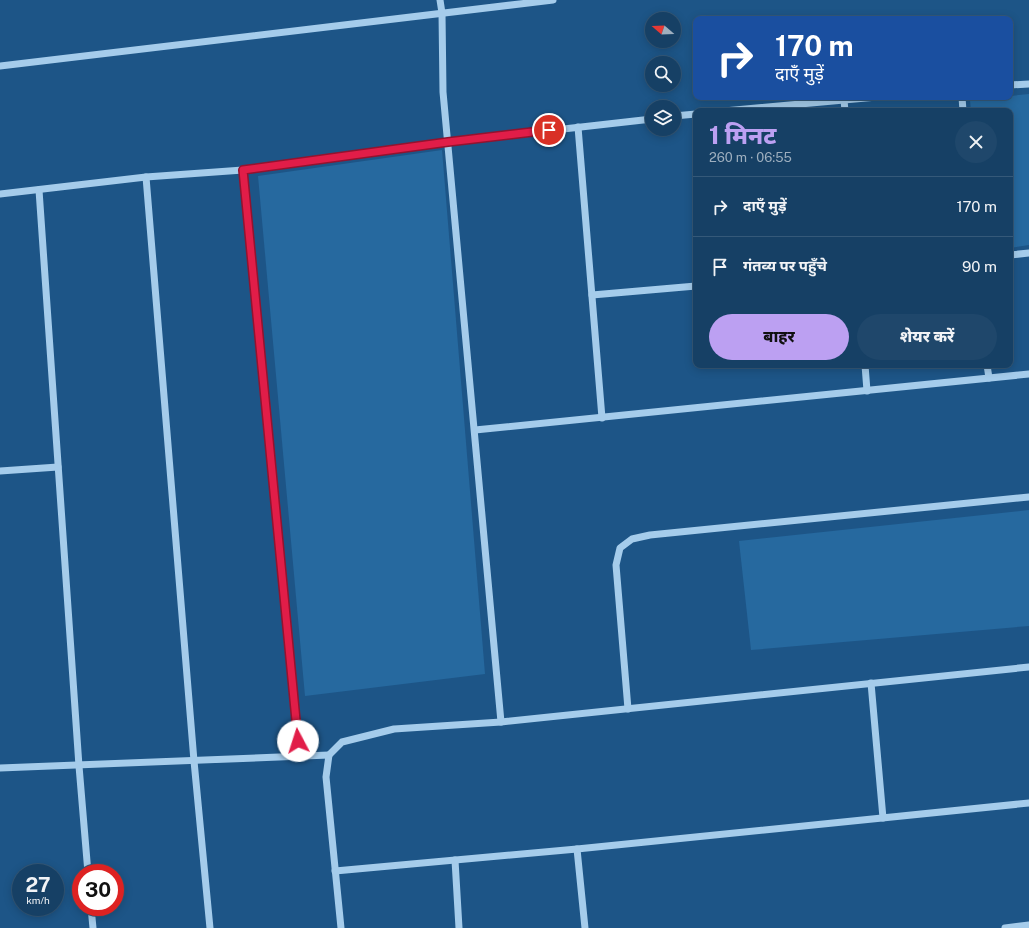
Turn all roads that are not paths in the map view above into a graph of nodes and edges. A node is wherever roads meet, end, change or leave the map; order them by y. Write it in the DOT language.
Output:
graph roads {
  1 [pos="440,0"];
  2 [pos="553,0"];
  3 [pos="442,13"];
  4 [pos="0,66"];
  5 [pos="1029,84"];
  6 [pos="1013,85"];
  7 [pos="844,100"];
  8 [pos="757,108"];
  9 [pos="845,108"];
  10 [pos="693,114"];
  11 [pos="681,115"];
  12 [pos="645,120"];
  13 [pos="578,127"];
  14 [pos="448,142"];
  15 [pos="243,170"];
  16 [pos="146,177"];
  17 [pos="39,190"];
  18 [pos="0,194"];
  19 [pos="1029,253"];
  20 [pos="1013,254"];
  21 [pos="693,286"];
  22 [pos="592,295"];
  23 [pos="865,368"];
  24 [pos="987,368"];
  25 [pos="1029,374"];
  26 [pos="989,378"];
  27 [pos="867,391"];
  28 [pos="602,418"];
  29 [pos="474,430"];
  30 [pos="58,467"];
  31 [pos="0,470"];
  32 [pos="1029,497"];
  33 [pos="1029,667"];
  34 [pos="870,683"];
  35 [pos="628,709"];
  36 [pos="502,722"];
  37 [pos="329,755"];
  38 [pos="299,757"];
  39 [pos="194,761"];
  40 [pos="79,766"];
  41 [pos="0,768"];
  42 [pos="1029,803"];
  43 [pos="883,818"];
  44 [pos="578,849"];
  45 [pos="455,860"];
  46 [pos="87,864"];
  47 [pos="335,871"];
  48 [pos="92,916"];
  49 [pos="1029,925"];
  50 [pos="93,928"];
  51 [pos="210,928"];
  52 [pos="341,928"];
  53 [pos="460,928"];
  54 [pos="586,928"];
  55 [pos="1005,928"];
  1 -- 3 [label="street"];
  2 -- 3 [label="street"];
  3 -- 4 [label="street"];
  3 -- 14 [label="street"];
  5 -- 6 [label="street"];
  7 -- 8 [label="street"];
  7 -- 9 [label="street"];
  10 -- 11 [label="street"];
  12 -- 13 [label="street"];
  13 -- 14 [label="street"];
  13 -- 22 [label="street"];
  14 -- 15 [label="street"];
  14 -- 29 [label="street"];
  15 -- 16 [label="street"];
  15 -- 38 [label="street"];
  16 -- 17 [label="street"];
  16 -- 39 [label="street"];
  17 -- 18 [label="street"];
  17 -- 30 [label="street"];
  19 -- 20 [label="street"];
  21 -- 22 [label="street"];
  22 -- 28 [label="street"];
  23 -- 27 [label="street"];
  24 -- 26 [label="street"];
  25 -- 26 [label="street"];
  26 -- 27 [label="street"];
  27 -- 28 [label="street"];
  28 -- 29 [label="street"];
  29 -- 36 [label="street"];
  30 -- 31 [label="street"];
  30 -- 40 [label="street"];
  32 -- 35 [label="street"];
  33 -- 34 [label="street"];
  34 -- 35 [label="street"];
  34 -- 43 [label="street"];
  35 -- 36 [label="street"];
  36 -- 37 [label="street"];
  37 -- 38 [label="street"];
  37 -- 47 [label="street"];
  38 -- 39 [label="street"];
  39 -- 40 [label="street"];
  39 -- 51 [label="street"];
  40 -- 41 [label="street"];
  40 -- 46 [label="street"];
  42 -- 43 [label="street"];
  43 -- 44 [label="street"];
  44 -- 45 [label="street"];
  44 -- 54 [label="street"];
  45 -- 47 [label="street"];
  45 -- 53 [label="street"];
  47 -- 52 [label="street"];
  48 -- 50 [label="street"];
  49 -- 55 [label="street"];
}
